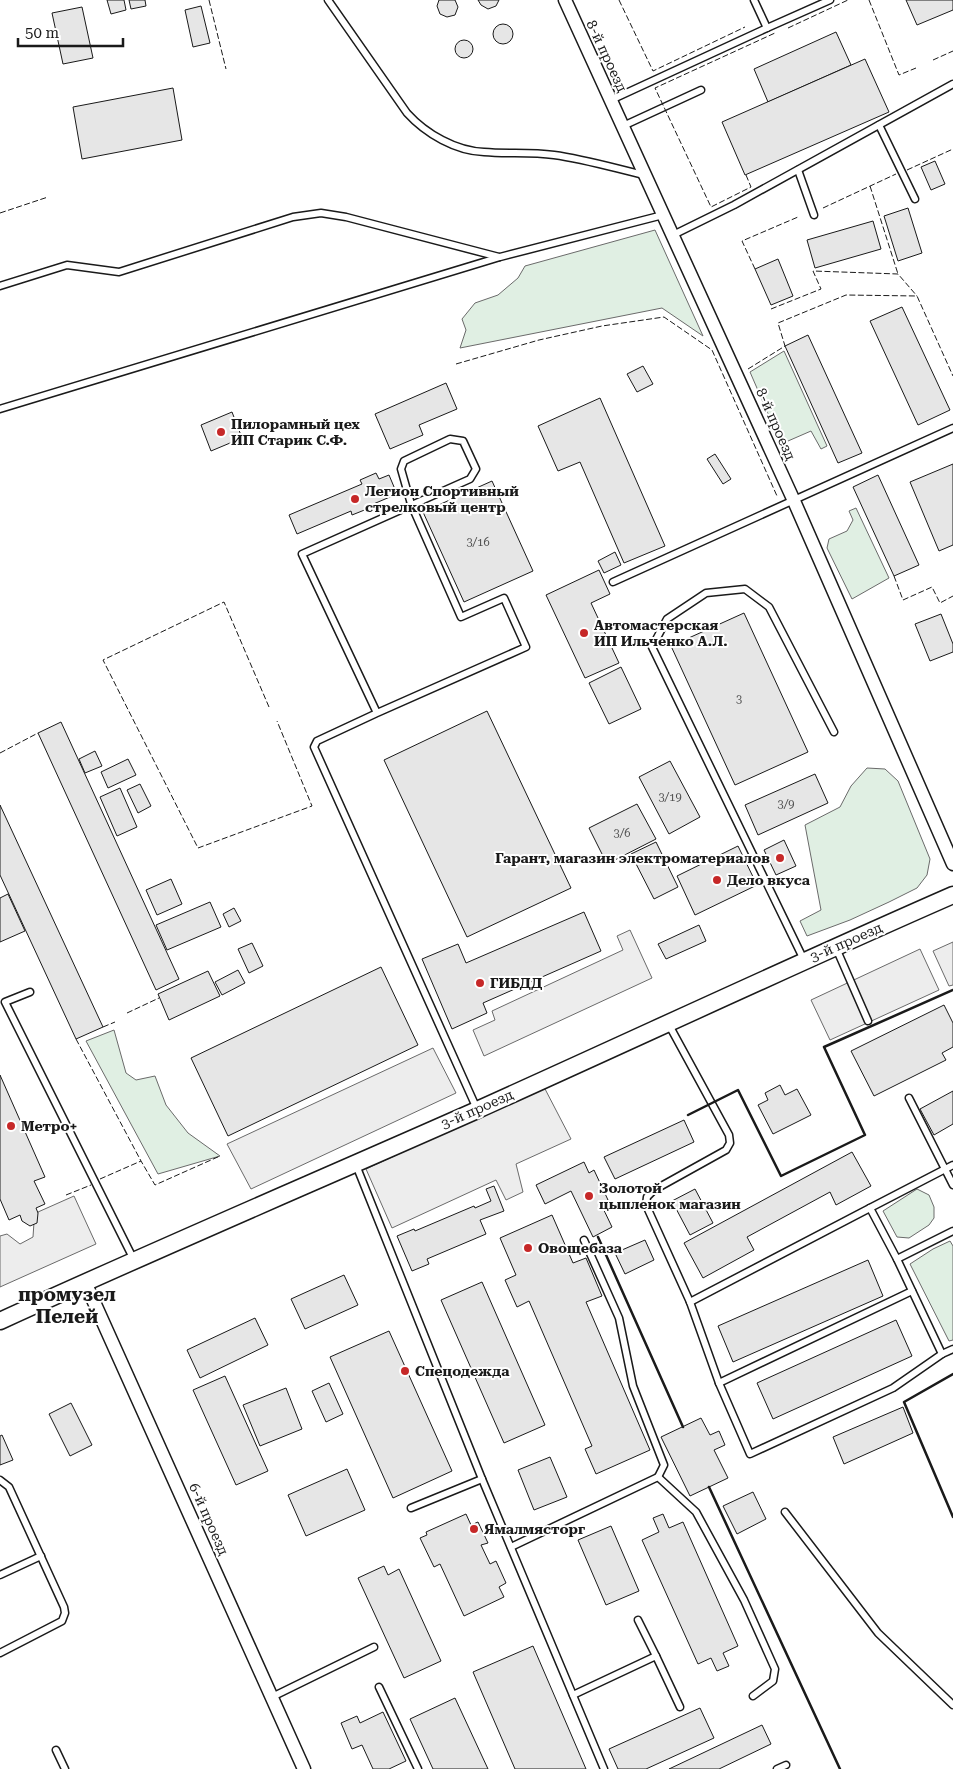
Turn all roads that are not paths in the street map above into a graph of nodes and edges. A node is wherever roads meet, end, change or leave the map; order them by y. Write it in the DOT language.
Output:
graph roads {
  1 [pos="328,0"];
  2 [pos="565,0"];
  3 [pos="754,0"];
  4 [pos="830,0"];
  5 [pos="767,28"];
  6 [pos="953,84"];
  7 [pos="701,90"];
  8 [pos="611,100"];
  9 [pos="880,125"];
  10 [pos="623,126"];
  11 [pos="798,170"];
  12 [pos="645,175"];
  13 [pos="915,199"];
  14 [pos="663,215"];
  15 [pos="814,215"];
  16 [pos="673,234"];
  17 [pos="500,257"];
  18 [pos="0,286"];
  19 [pos="0,409"];
  20 [pos="953,428"];
  21 [pos="794,501"];
  22 [pos="411,504"];
  23 [pos="613,582"];
  24 [pos="377,713"];
  25 [pos="834,732"];
  26 [pos="953,864"];
  27 [pos="953,894"];
  28 [pos="835,947"];
  29 [pos="804,960"];
  30 [pos="30,992"];
  31 [pos="868,1021"];
  32 [pos="668,1022"];
  33 [pos="909,1098"];
  34 [pos="477,1110"];
  35 [pos="355,1164"];
  36 [pos="953,1165"];
  37 [pos="944,1168"];
  38 [pos="953,1185"];
  39 [pos="870,1208"];
  40 [pos="953,1232"];
  41 [pos="584,1240"];
  42 [pos="898,1259"];
  43 [pos="134,1260"];
  44 [pos="85,1282"];
  45 [pos="912,1291"];
  46 [pos="690,1302"];
  47 [pos="0,1321"];
  48 [pos="953,1348"];
  49 [pos="942,1354"];
  50 [pos="719,1383"];
  51 [pos="658,1477"];
  52 [pos="482,1479"];
  53 [pos="0,1480"];
  54 [pos="410,1508"];
  55 [pos="785,1512"];
  56 [pos="511,1547"];
  57 [pos="41,1556"];
  58 [pos="0,1575"];
  59 [pos="638,1620"];
  60 [pos="374,1647"];
  61 [pos="0,1653"];
  62 [pos="656,1656"];
  63 [pos="379,1687"];
  64 [pos="573,1695"];
  65 [pos="753,1696"];
  66 [pos="272,1697"];
  67 [pos="953,1705"];
  68 [pos="680,1707"];
  69 [pos="56,1750"];
  70 [pos="786,1765"];
  71 [pos="65,1769"];
  72 [pos="304,1769"];
  73 [pos="418,1769"];
  74 [pos="604,1769"];
  75 [pos="777,1769"];
  1 -- 12 [label="lane"];
  2 -- 8 [label="street, 8-й проезд"];
  3 -- 5 [label="lane"];
  4 -- 5 [label="lane"];
  5 -- 8 [label="lane"];
  6 -- 9 [label="lane"];
  7 -- 10 [label="lane"];
  8 -- 10 [label="street, 8-й проезд"];
  9 -- 11 [label="lane"];
  9 -- 13 [label="lane"];
  10 -- 12 [label="street, 8-й проезд"];
  11 -- 15 [label="lane"];
  11 -- 16 [label="lane"];
  12 -- 14 [label="street, 8-й проезд"];
  14 -- 16 [label="street, 8-й проезд"];
  14 -- 17 [label="lane"];
  16 -- 21 [label="street, 8-й проезд"];
  17 -- 18 [label="lane"];
  17 -- 19 [label="lane"];
  20 -- 21 [label="lane"];
  21 -- 23 [label="lane"];
  21 -- 26 [label="street, 8-й проезд"];
  22 -- 22 [label="lane"];
  22 -- 24 [label="lane"];
  22 -- 24 [label="lane"];
  24 -- 34 [label="lane"];
  25 -- 29 [label="lane"];
  27 -- 28 [label="street, 3-й проезд"];
  28 -- 29 [label="street, 3-й проезд"];
  28 -- 31 [label="lane"];
  29 -- 32 [label="street, 3-й проезд"];
  30 -- 43 [label="lane"];
  32 -- 34 [label="street, 3-й проезд"];
  32 -- 46 [label="lane"];
  33 -- 37 [label="lane"];
  34 -- 35 [label="street, 3-й проезд"];
  35 -- 43 [label="street, 3-й проезд"];
  35 -- 52 [label="lane"];
  36 -- 37 [label="lane"];
  37 -- 38 [label="lane"];
  37 -- 39 [label="lane"];
  39 -- 42 [label="lane"];
  39 -- 46 [label="lane"];
  40 -- 42 [label="lane"];
  41 -- 51 [label="lane"];
  42 -- 45 [label="lane"];
  43 -- 44 [label="street, 3-й проезд"];
  44 -- 47 [label="street, 3-й проезд"];
  44 -- 66 [label="street, 6-й проезд"];
  45 -- 49 [label="lane"];
  45 -- 50 [label="lane"];
  46 -- 50 [label="lane"];
  48 -- 49 [label="lane"];
  49 -- 50 [label="lane"];
  51 -- 56 [label="lane"];
  51 -- 65 [label="lane"];
  52 -- 54 [label="lane"];
  52 -- 56 [label="lane"];
  53 -- 57 [label="lane"];
  55 -- 67 [label="lane"];
  56 -- 64 [label="lane"];
  57 -- 58 [label="lane"];
  57 -- 61 [label="lane"];
  59 -- 62 [label="lane"];
  60 -- 66 [label="lane"];
  62 -- 64 [label="lane"];
  62 -- 68 [label="lane"];
  63 -- 73 [label="lane"];
  64 -- 74 [label="lane"];
  66 -- 72 [label="street, 6-й проезд"];
  69 -- 71 [label="lane"];
  70 -- 75 [label="lane"];
}
